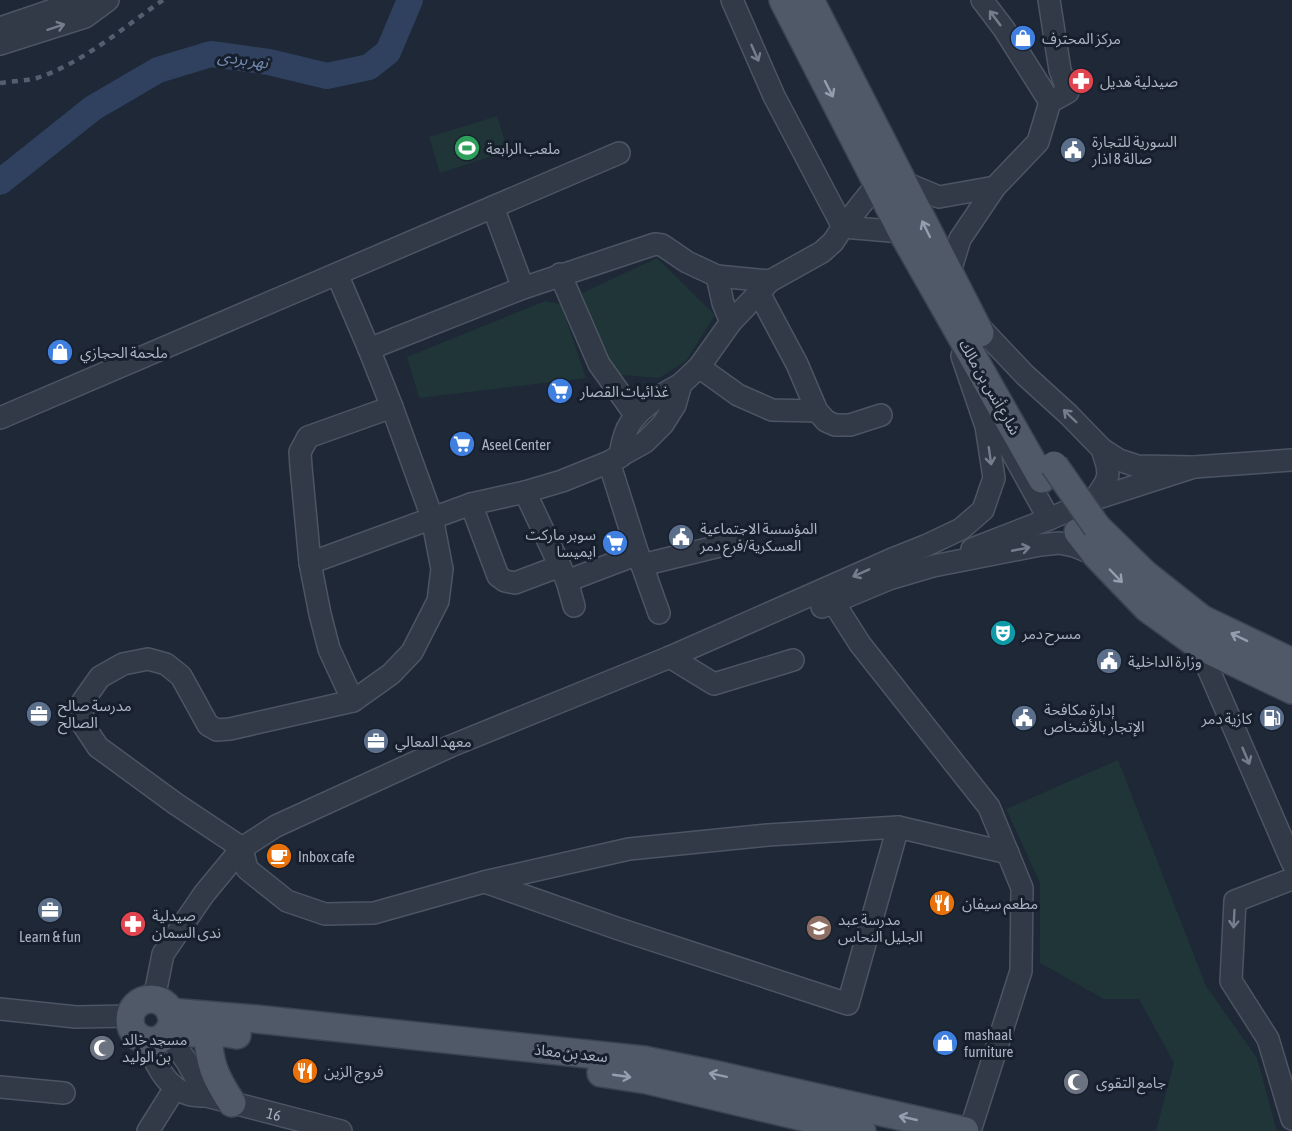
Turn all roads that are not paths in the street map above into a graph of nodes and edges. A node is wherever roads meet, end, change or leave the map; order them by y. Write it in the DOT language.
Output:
graph roads {
  1 [pos="82,0"];
  2 [pos="108,0"];
  3 [pos="732,0"];
  4 [pos="783,0"];
  5 [pos="810,0"];
  6 [pos="982,0"];
  7 [pos="1049,0"];
  8 [pos="0,28"];
  9 [pos="0,44"];
  10 [pos="1050,102"];
  11 [pos="871,144"];
  12 [pos="619,153"];
  13 [pos="891,183"];
  14 [pos="995,187"];
  15 [pos="493,207"];
  16 [pos="843,227"];
  17 [pos="902,232"];
  18 [pos="337,274"];
  19 [pos="560,274"];
  20 [pos="717,276"];
  21 [pos="940,279"];
  22 [pos="765,287"];
  23 [pos="523,288"];
  24 [pos="972,319"];
  25 [pos="731,322"];
  26 [pos="369,349"];
  27 [pos="699,367"];
  28 [pos="966,367"];
  29 [pos="681,384"];
  30 [pos="392,407"];
  31 [pos="817,411"];
  32 [pos="881,415"];
  33 [pos="636,416"];
  34 [pos="0,418"];
  35 [pos="1102,449"];
  36 [pos="614,459"];
  37 [pos="1292,460"];
  38 [pos="1194,467"];
  39 [pos="1048,472"];
  40 [pos="525,492"];
  41 [pos="1095,499"];
  42 [pos="471,504"];
  43 [pos="432,517"];
  44 [pos="1049,519"];
  45 [pos="1087,530"];
  46 [pos="732,543"];
  47 [pos="1096,555"];
  48 [pos="640,560"];
  49 [pos="310,563"];
  50 [pos="933,566"];
  51 [pos="563,573"];
  52 [pos="829,596"];
  53 [pos="574,606"];
  54 [pos="659,613"];
  55 [pos="1198,645"];
  56 [pos="670,657"];
  57 [pos="793,660"];
  58 [pos="1292,662"];
  59 [pos="1292,690"];
  60 [pos="353,701"];
  61 [pos="898,827"];
  62 [pos="242,848"];
  63 [pos="1008,853"];
  64 [pos="1292,862"];
  65 [pos="1292,879"];
  66 [pos="484,882"];
  67 [pos="0,1009"];
  68 [pos="130,1016"];
  69 [pos="159,1021"];
  70 [pos="208,1033"];
  71 [pos="0,1087"];
  72 [pos="175,1088"];
  73 [pos="64,1093"];
  74 [pos="206,1096"];
  75 [pos="232,1103"];
  76 [pos="1292,1119"];
  77 [pos="148,1131"];
  78 [pos="341,1131"];
  79 [pos="862,1131"];
  80 [pos="965,1131"];
  81 [pos="970,1131"];
  1 -- 8 [label="street"];
  9 -- 2 [label="street, one-way"];
  3 -- 16 [label="street, one-way"];
  4 -- 11 [label="main road, شارع أنس بن مالك, one-way"];
  5 -- 11 [label="main road"];
  10 -- 6 [label="street, one-way"];
  7 -- 10 [label="street"];
  10 -- 14 [label="street"];
  11 -- 13 [label="main road, شارع أنس بن مالك"];
  12 -- 15 [label="street"];
  13 -- 14 [label="street"];
  13 -- 16 [label="street"];
  13 -- 17 [label="main road, شارع أنس بن مالك"];
  21 -- 13 [label="main road, شارع أنس بن مالك, one-way"];
  14 -- 21 [label="street"];
  15 -- 18 [label="street"];
  15 -- 23 [label="street"];
  16 -- 17 [label="street"];
  16 -- 22 [label="street"];
  17 -- 21 [label="main road, شارع أنس بن مالك"];
  18 -- 26 [label="street"];
  18 -- 34 [label="street"];
  19 -- 20 [label="street"];
  19 -- 23 [label="street"];
  19 -- 33 [label="street"];
  20 -- 22 [label="street"];
  20 -- 25 [label="street"];
  21 -- 24 [label="main road, شارع أنس بن مالك"];
  21 -- 28 [label="street"];
  21 -- 39 [label="main road, شارع أنس بن مالك"];
  22 -- 25 [label="street"];
  22 -- 31 [label="street"];
  23 -- 26 [label="street"];
  35 -- 24 [label="street, one-way"];
  24 -- 39 [label="main road, شارع أنس بن مالك"];
  25 -- 27 [label="street"];
  26 -- 30 [label="street"];
  27 -- 29 [label="street"];
  27 -- 31 [label="street"];
  28 -- 44 [label="street"];
  28 -- 52 [label="street, one-way"];
  29 -- 33 [label="street"];
  29 -- 36 [label="street"];
  30 -- 43 [label="street"];
  30 -- 49 [label="street"];
  31 -- 32 [label="street"];
  33 -- 36 [label="street"];
  35 -- 38 [label="street"];
  35 -- 41 [label="street"];
  36 -- 40 [label="street"];
  36 -- 48 [label="street"];
  37 -- 38 [label="street"];
  38 -- 41 [label="street"];
  39 -- 45 [label="main road, شارع أنس بن مالك"];
  40 -- 42 [label="street"];
  40 -- 51 [label="street"];
  41 -- 44 [label="street"];
  42 -- 43 [label="street"];
  42 -- 51 [label="street"];
  43 -- 49 [label="street"];
  43 -- 60 [label="street"];
  44 -- 50 [label="street"];
  45 -- 47 [label="main road, شارع أنس بن مالك"];
  58 -- 45 [label="main road, شارع أنس بن مالك, one-way"];
  46 -- 48 [label="street"];
  50 -- 47 [label="street, one-way"];
  47 -- 55 [label="main road, شارع أنس بن مالك, one-way"];
  48 -- 51 [label="street"];
  48 -- 54 [label="street"];
  49 -- 60 [label="street"];
  50 -- 52 [label="street"];
  51 -- 53 [label="street"];
  52 -- 56 [label="street"];
  52 -- 63 [label="street"];
  55 -- 59 [label="main road, شارع أنس بن مالك"];
  55 -- 64 [label="street, one-way"];
  56 -- 57 [label="street"];
  56 -- 62 [label="street"];
  60 -- 62 [label="street"];
  61 -- 63 [label="street"];
  61 -- 66 [label="street"];
  61 -- 66 [label="street"];
  62 -- 66 [label="street"];
  62 -- 69 [label="street"];
  63 -- 81 [label="street"];
  65 -- 76 [label="street, one-way"];
  67 -- 68 [label="street"];
  68 -- 69 [label="main road"];
  69 -- 70 [label="main road, سعد بن معاذ"];
  69 -- 72 [label="street"];
  69 -- 74 [label="street"];
  80 -- 69 [label="main road, سعد بن معاذ, one-way"];
  70 -- 75 [label="main road"];
  70 -- 79 [label="main road, سعد بن معاذ, one-way"];
  71 -- 73 [label="street"];
  72 -- 74 [label="street, 16"];
  72 -- 77 [label="street"];
  74 -- 75 [label="street, 16"];
  75 -- 78 [label="street, 16"];
}
